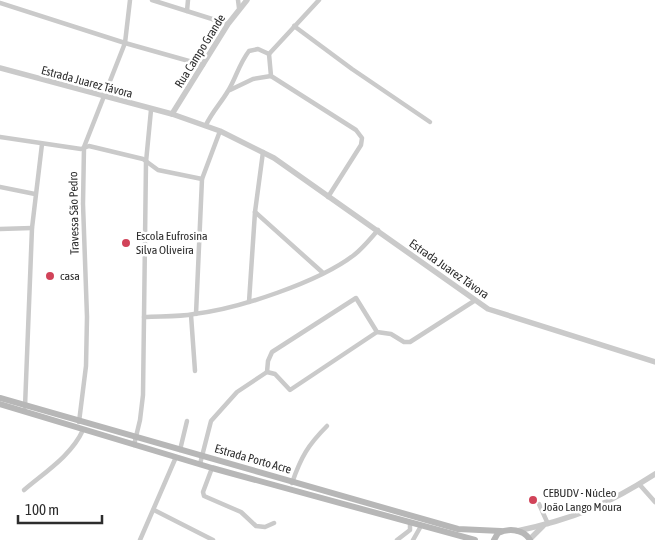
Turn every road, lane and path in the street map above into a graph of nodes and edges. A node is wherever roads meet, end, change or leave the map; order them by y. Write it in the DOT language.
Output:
graph roads {
  1 [pos="130,0"];
  2 [pos="152,0"];
  3 [pos="188,0"];
  4 [pos="238,0"];
  5 [pos="247,0"];
  6 [pos="319,0"];
  7 [pos="0,2"];
  8 [pos="239,8"];
  9 [pos="187,11"];
  10 [pos="228,24"];
  11 [pos="294,26"];
  12 [pos="125,43"];
  13 [pos="269,54"];
  14 [pos="203,65"];
  15 [pos="0,68"];
  16 [pos="271,76"];
  17 [pos="229,91"];
  18 [pos="104,96"];
  19 [pos="151,110"];
  20 [pos="172,114"];
  21 [pos="430,122"];
  22 [pos="206,126"];
  23 [pos="220,131"];
  24 [pos="0,137"];
  25 [pos="42,144"];
  26 [pos="84,147"];
  27 [pos="263,152"];
  28 [pos="146,162"];
  29 [pos="202,178"];
  30 [pos="0,187"];
  31 [pos="35,194"];
  32 [pos="328,197"];
  33 [pos="255,212"];
  34 [pos="32,228"];
  35 [pos="0,229"];
  36 [pos="378,230"];
  37 [pos="322,272"];
  38 [pos="474,301"];
  39 [pos="249,302"];
  40 [pos="193,314"];
  41 [pos="144,317"];
  42 [pos="377,332"];
  43 [pos="655,362"];
  44 [pos="194,371"];
  45 [pos="267,372"];
  46 [pos="0,398"];
  47 [pos="0,404"];
  48 [pos="25,408"];
  49 [pos="187,421"];
  50 [pos="79,422"];
  51 [pos="327,426"];
  52 [pos="82,430"];
  53 [pos="136,437"];
  54 [pos="134,445"];
  55 [pos="180,450"];
  56 [pos="202,456"];
  57 [pos="176,457"];
  58 [pos="200,464"];
  59 [pos="212,468"];
  60 [pos="655,474"];
  61 [pos="292,482"];
  62 [pos="639,484"];
  63 [pos="24,490"];
  64 [pos="655,502"];
  65 [pos="539,504"];
  66 [pos="154,510"];
  67 [pos="410,523"];
  68 [pos="274,524"];
  69 [pos="546,525"];
  70 [pos="421,526"];
  71 [pos="516,531"];
  72 [pos="501,532"];
  73 [pos="530,539"];
  74 [pos="141,540"];
  75 [pos="212,540"];
  76 [pos="396,540"];
  77 [pos="413,540"];
  78 [pos="475,540"];
  79 [pos="494,540"];
  1 -- 12 [label="street, Travessa São Pedro"];
  2 -- 9 [label="street"];
  3 -- 9 [label="street"];
  4 -- 8 [label="street"];
  5 -- 8 [label="street, Rua Campo Grande"];
  6 -- 11 [label="street"];
  7 -- 12 [label="street"];
  8 -- 10 [label="street, Rua Campo Grande"];
  9 -- 10 [label="street"];
  10 -- 14 [label="street, Rua Campo Grande"];
  11 -- 13 [label="street"];
  11 -- 21 [label="street"];
  12 -- 14 [label="street"];
  12 -- 18 [label="street, Travessa São Pedro"];
  13 -- 16 [label="street"];
  13 -- 17 [label="street"];
  14 -- 20 [label="street, Rua Campo Grande"];
  15 -- 18 [label="street, Estrada Juarez Távora"];
  16 -- 17 [label="street"];
  16 -- 32 [label="street"];
  17 -- 22 [label="street"];
  18 -- 19 [label="street, Estrada Juarez Távora"];
  18 -- 26 [label="street, Travessa São Pedro"];
  19 -- 20 [label="street, Estrada Juarez Távora"];
  19 -- 28 [label="street"];
  20 -- 22 [label="street, Estrada Juarez Távora"];
  22 -- 23 [label="street, Estrada Juarez Távora"];
  23 -- 27 [label="street, Estrada Juarez Távora"];
  23 -- 29 [label="street"];
  24 -- 25 [label="street"];
  25 -- 26 [label="street"];
  25 -- 31 [label="street"];
  26 -- 28 [label="street"];
  26 -- 50 [label="street, Travessa São Pedro"];
  27 -- 32 [label="street, Estrada Juarez Távora"];
  27 -- 33 [label="street"];
  28 -- 29 [label="street"];
  28 -- 41 [label="street"];
  29 -- 40 [label="street"];
  30 -- 31 [label="street"];
  31 -- 34 [label="street"];
  32 -- 36 [label="street, Estrada Juarez Távora"];
  33 -- 37 [label="street"];
  33 -- 39 [label="street"];
  34 -- 35 [label="street"];
  34 -- 48 [label="street"];
  36 -- 37 [label="street"];
  36 -- 38 [label="street, Estrada Juarez Távora"];
  37 -- 39 [label="street"];
  38 -- 42 [label="street"];
  38 -- 43 [label="street, Estrada Juarez Távora"];
  39 -- 40 [label="street"];
  40 -- 41 [label="street"];
  40 -- 44 [label="street"];
  41 -- 53 [label="street"];
  42 -- 45 [label="street"];
  42 -- 45 [label="street"];
  45 -- 56 [label="street"];
  46 -- 48 [label="main road, Estrada Porto Acre"];
  47 -- 48 [label="main road, Estrada Porto Acre"];
  48 -- 50 [label="main road, Estrada Porto Acre"];
  48 -- 52 [label="main road, Estrada Porto Acre"];
  49 -- 55 [label="street"];
  50 -- 53 [label="main road, Estrada Porto Acre"];
  51 -- 61 [label="street"];
  52 -- 54 [label="main road, Estrada Porto Acre"];
  52 -- 63 [label="street"];
  53 -- 54 [label="street"];
  53 -- 55 [label="main road, Estrada Porto Acre"];
  54 -- 57 [label="main road, Estrada Porto Acre"];
  55 -- 56 [label="main road, Estrada Porto Acre"];
  56 -- 58 [label="street"];
  56 -- 61 [label="main road, Estrada Porto Acre"];
  57 -- 58 [label="main road, Estrada Porto Acre"];
  57 -- 66 [label="street"];
  58 -- 59 [label="main road, Estrada Porto Acre"];
  59 -- 67 [label="main road, Estrada Porto Acre"];
  59 -- 68 [label="street"];
  60 -- 62 [label="street"];
  61 -- 72 [label="main road, Estrada Porto Acre"];
  62 -- 64 [label="street"];
  62 -- 69 [label="street"];
  65 -- 69 [label="street"];
  66 -- 74 [label="street"];
  66 -- 75 [label="street"];
  67 -- 70 [label="main road, Estrada Porto Acre"];
  67 -- 76 [label="street"];
  69 -- 71 [label="street"];
  69 -- 73 [label="street"];
  70 -- 77 [label="street"];
  70 -- 78 [label="main road, Estrada Porto Acre"];
  71 -- 72 [label="main road, Estrada Porto Acre"];
  71 -- 73 [label="main road"];
  72 -- 79 [label="main road"];
}
